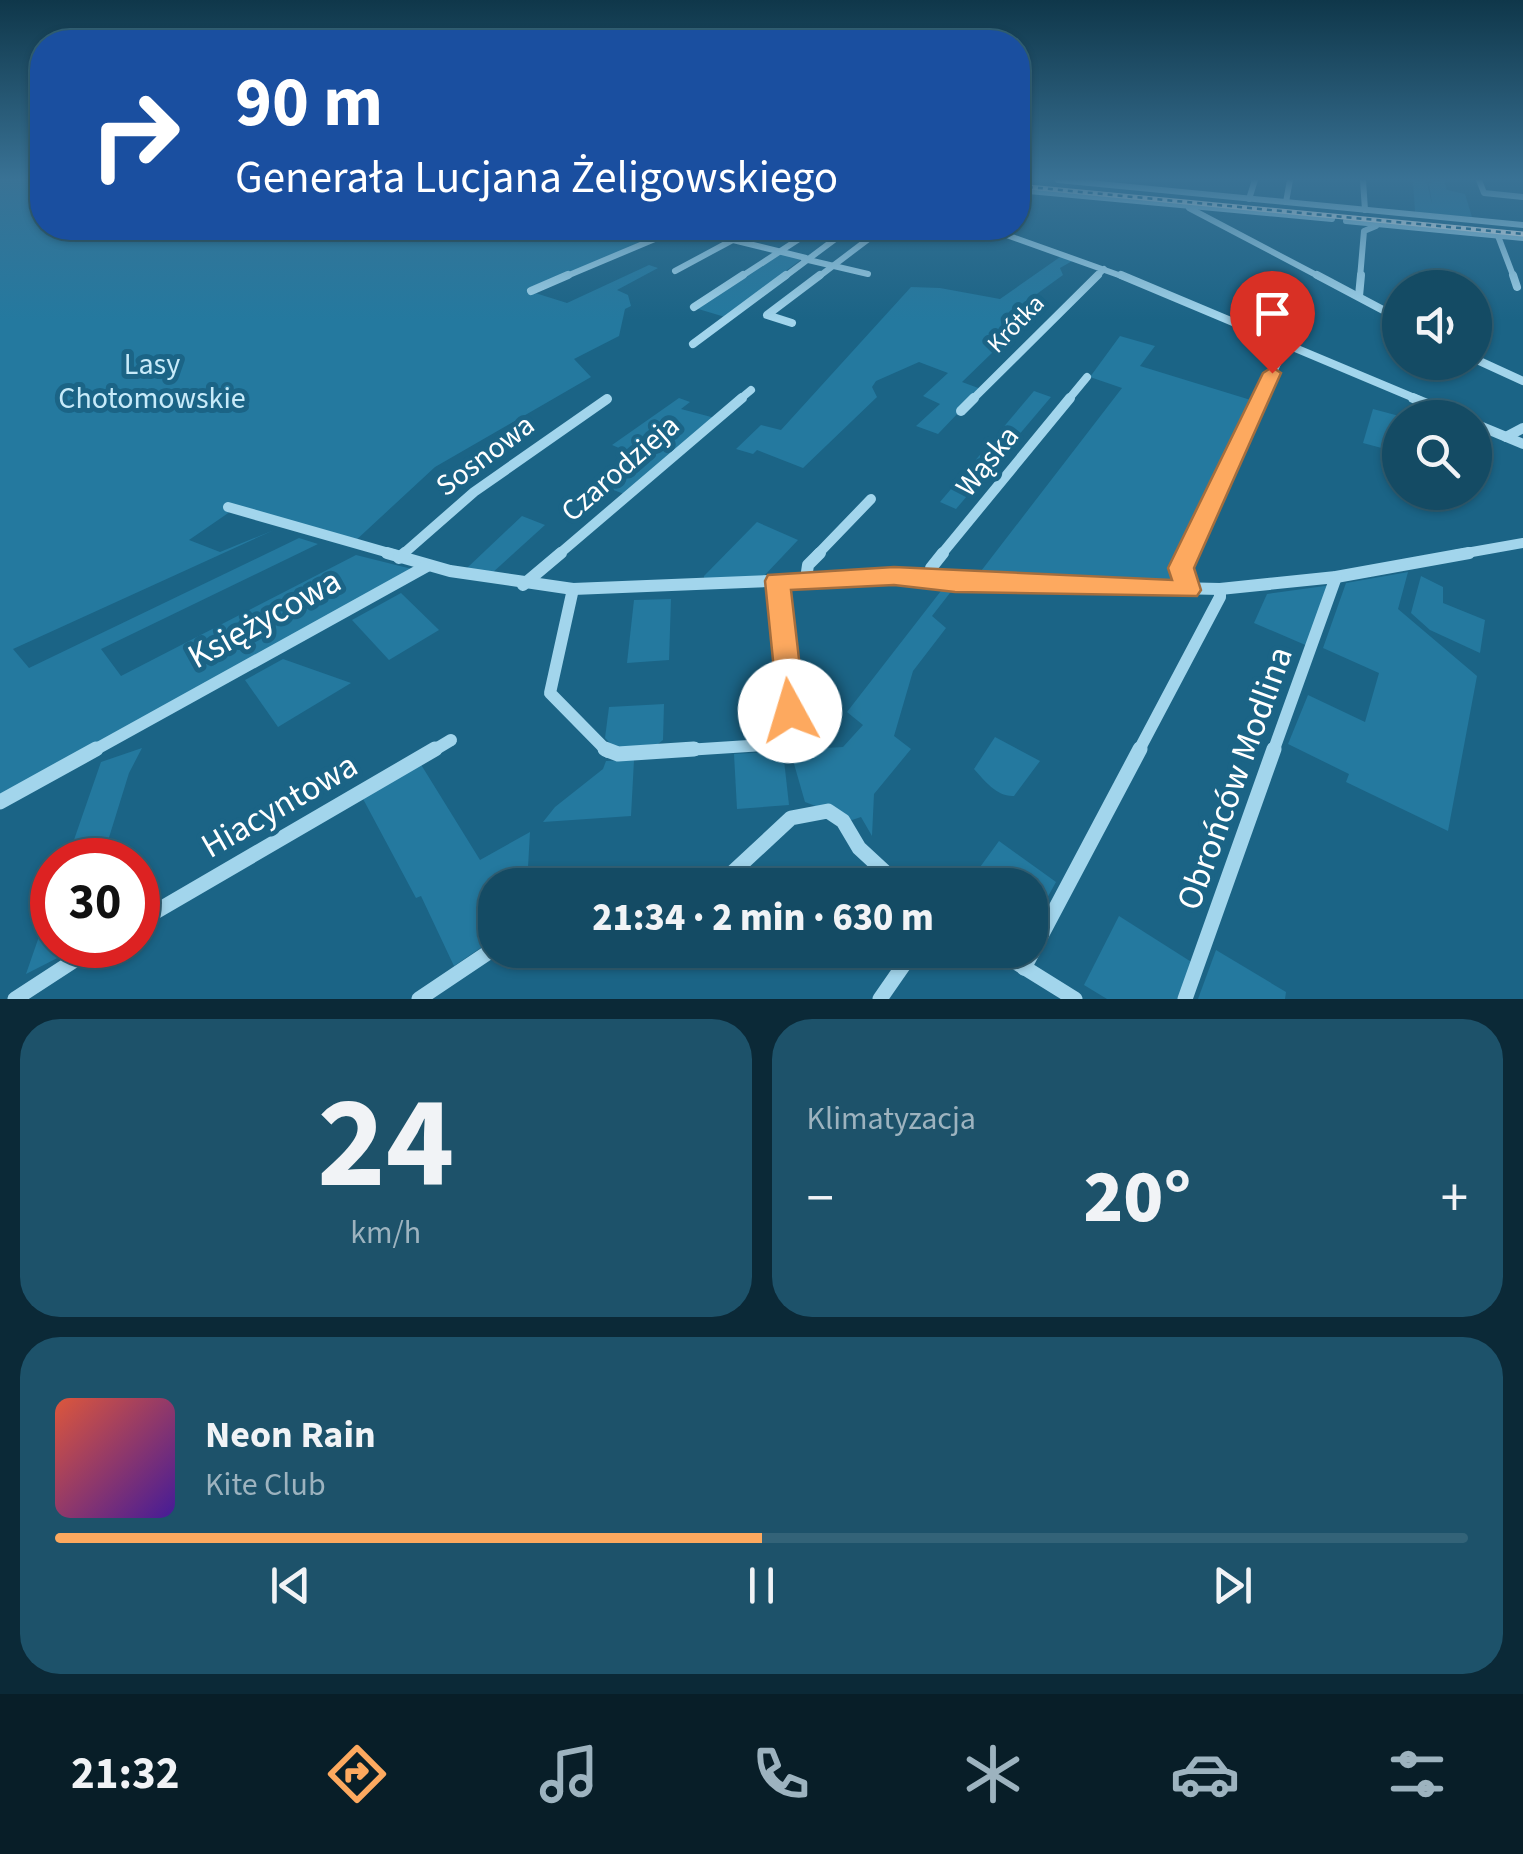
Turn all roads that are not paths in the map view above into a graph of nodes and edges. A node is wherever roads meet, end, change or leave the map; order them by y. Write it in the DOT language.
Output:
graph roads {
  1 [pos="1217,227"];
  2 [pos="1375,227"];
  3 [pos="1407,227"];
  4 [pos="1498,236"];
  5 [pos="1523,238"];
  6 [pos="654,240"];
  7 [pos="733,240"];
  8 [pos="739,240"];
  9 [pos="796,240"];
  10 [pos="832,240"];
  11 [pos="865,240"];
  12 [pos="1021,240"];
  13 [pos="780,250"];
  14 [pos="805,258"];
  15 [pos="829,264"];
  16 [pos="1104,269"];
  17 [pos="675,271"];
  18 [pos="868,274"];
  19 [pos="1519,276"];
  20 [pos="1517,287"];
  21 [pos="531,291"];
  22 [pos="1359,296"];
  23 [pos="694,307"];
  24 [pos="1382,309"];
  25 [pos="792,323"];
  26 [pos="693,344"];
  27 [pos="1286,344"];
  28 [pos="1492,366"];
  29 [pos="1087,376"];
  30 [pos="1523,381"];
  31 [pos="750,390"];
  32 [pos="607,399"];
  33 [pos="1418,400"];
  34 [pos="961,411"];
  35 [pos="1523,428"];
  36 [pos="1492,431"];
  37 [pos="1506,437"];
  38 [pos="1523,444"];
  39 [pos="871,499"];
  40 [pos="228,507"];
  41 [pos="1523,543"];
  42 [pos="398,558"];
  43 [pos="428,565"];
  44 [pos="1336,577"];
  45 [pos="806,579"];
  46 [pos="930,579"];
  47 [pos="777,581"];
  48 [pos="523,584"];
  49 [pos="1220,588"];
  50 [pos="572,589"];
  51 [pos="1188,590"];
  52 [pos="451,740"];
  53 [pos="0,802"];
  54 [pos="735,868"];
  55 [pos="881,868"];
  56 [pos="160,909"];
  57 [pos="1048,923"];
  58 [pos="478,959"];
  59 [pos="67,968"];
  60 [pos="902,968"];
  61 [pos="1024,968"];
  62 [pos="35,992"];
  63 [pos="14,999"];
  64 [pos="419,999"];
  65 [pos="880,999"];
  66 [pos="1075,999"];
  67 [pos="1185,999"];
  1 -- 22 [label="street"];
  2 -- 22 [label="street"];
  3 -- 4 [label="street"];
  4 -- 5 [label="street"];
  4 -- 19 [label="street"];
  6 -- 21 [label="street"];
  7 -- 17 [label="street"];
  8 -- 13 [label="street"];
  9 -- 13 [label="street"];
  10 -- 14 [label="street"];
  11 -- 15 [label="street"];
  12 -- 16 [label="street"];
  13 -- 14 [label="street"];
  13 -- 23 [label="street"];
  14 -- 15 [label="street"];
  14 -- 26 [label="street"];
  15 -- 18 [label="street"];
  15 -- 25 [label="street"];
  16 -- 27 [label="street"];
  16 -- 34 [label="street, Krótka"];
  19 -- 20 [label="street"];
  22 -- 24 [label="street"];
  27 -- 33 [label="street"];
  27 -- 51 [label="street"];
  28 -- 30 [label="street"];
  29 -- 46 [label="street, Wąska"];
  31 -- 48 [label="street, Czarodzieja"];
  32 -- 42 [label="street, Sosnowa"];
  35 -- 37 [label="street"];
  36 -- 37 [label="street"];
  37 -- 38 [label="street"];
  39 -- 45 [label="street"];
  40 -- 42 [label="street"];
  41 -- 44 [label="street"];
  42 -- 43 [label="street"];
  43 -- 48 [label="street"];
  43 -- 53 [label="street, Księżycowa"];
  44 -- 49 [label="street"];
  44 -- 67 [label="street, Obrońców Modlina"];
  45 -- 46 [label="street"];
  45 -- 47 [label="street"];
  46 -- 51 [label="street"];
  47 -- 50 [label="street"];
  47 -- 50 [label="street"];
  48 -- 50 [label="street"];
  49 -- 51 [label="street"];
  49 -- 57 [label="street"];
  52 -- 56 [label="street, Hiacyntowa"];
  54 -- 55 [label="street"];
  58 -- 64 [label="street"];
  59 -- 62 [label="street"];
  60 -- 65 [label="street"];
  61 -- 66 [label="street"];
  62 -- 63 [label="street"];
}
